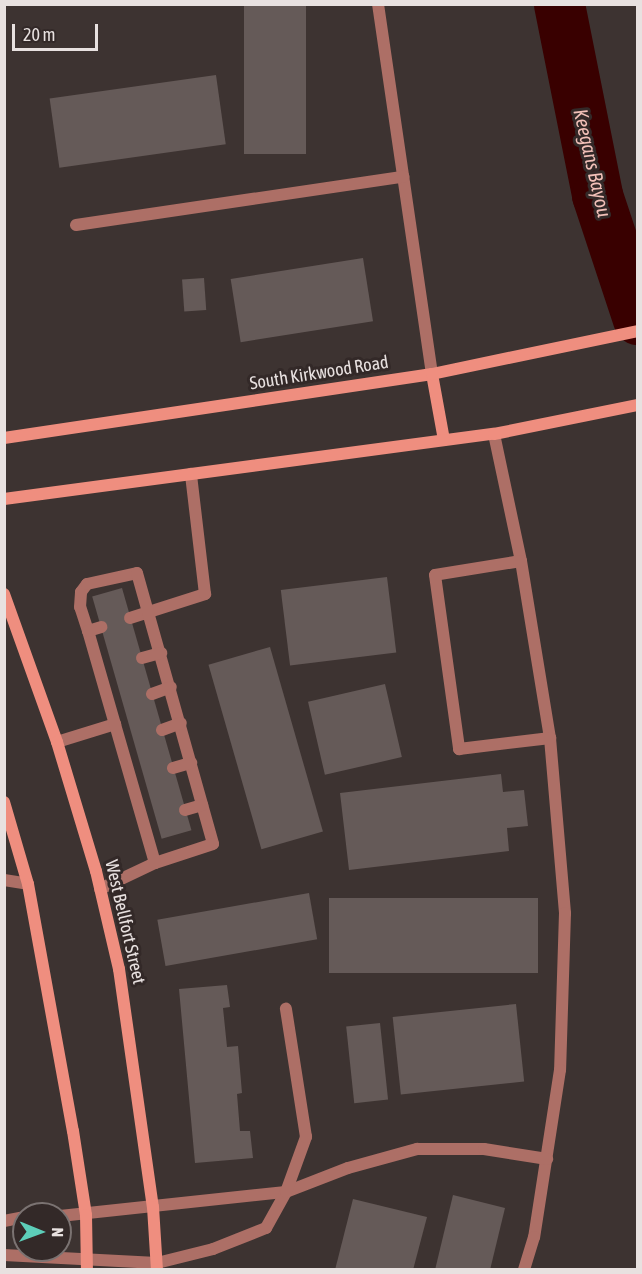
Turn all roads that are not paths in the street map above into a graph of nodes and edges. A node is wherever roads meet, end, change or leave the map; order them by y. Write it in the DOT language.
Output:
graph roads {
  1 [pos="378,4"];
  2 [pos="403,177"];
  3 [pos="76,225"];
  4 [pos="638,331"];
  5 [pos="432,374"];
  6 [pos="638,405"];
  7 [pos="494,434"];
  8 [pos="4,438"];
  9 [pos="444,440"];
  10 [pos="191,474"];
  11 [pos="4,499"];
  12 [pos="520,561"];
  13 [pos="4,594"];
  14 [pos="150,612"];
  15 [pos="130,618"];
  16 [pos="101,627"];
  17 [pos="88,630"];
  18 [pos="161,653"];
  19 [pos="142,658"];
  20 [pos="112,666"];
  21 [pos="99,670"];
  22 [pos="171,687"];
  23 [pos="152,694"];
  24 [pos="122,703"];
  25 [pos="109,707"];
  26 [pos="180,723"];
  27 [pos="115,724"];
  28 [pos="162,730"];
  29 [pos="133,738"];
  30 [pos="550,738"];
  31 [pos="57,742"];
  32 [pos="120,742"];
  33 [pos="191,763"];
  34 [pos="173,768"];
  35 [pos="144,777"];
  36 [pos="131,781"];
  37 [pos="4,802"];
  38 [pos="202,805"];
  39 [pos="185,810"];
  40 [pos="156,819"];
  41 [pos="143,823"];
  42 [pos="155,863"];
  43 [pos="4,879"];
  44 [pos="28,884"];
  45 [pos="100,889"];
  46 [pos="286,1009"];
  47 [pos="547,1159"];
  48 [pos="286,1192"];
  49 [pos="153,1207"];
  50 [pos="72,1215"];
  51 [pos="86,1215"];
  52 [pos="4,1255"];
  53 [pos="87,1265"];
  54 [pos="157,1266"];
  55 [pos="524,1269"];
  1 -- 2 [label="lane"];
  2 -- 3 [label="lane"];
  2 -- 5 [label="lane"];
  4 -- 5 [label="main road, South Kirkwood Road"];
  5 -- 8 [label="main road, South Kirkwood Road"];
  5 -- 9 [label="main road"];
  6 -- 7 [label="main road"];
  7 -- 9 [label="main road"];
  7 -- 12 [label="lane"];
  9 -- 10 [label="main road"];
  10 -- 11 [label="main road"];
  10 -- 14 [label="lane"];
  12 -- 30 [label="lane"];
  12 -- 30 [label="lane"];
  13 -- 31 [label="main road, West Bellfort Street"];
  14 -- 15 [label="lane"];
  14 -- 17 [label="lane"];
  14 -- 18 [label="lane"];
  16 -- 17 [label="lane"];
  17 -- 21 [label="lane"];
  18 -- 19 [label="lane"];
  18 -- 22 [label="lane"];
  20 -- 21 [label="lane"];
  21 -- 25 [label="lane"];
  22 -- 23 [label="lane"];
  22 -- 26 [label="lane"];
  24 -- 25 [label="lane"];
  25 -- 27 [label="lane"];
  26 -- 28 [label="lane"];
  26 -- 33 [label="lane"];
  27 -- 31 [label="lane"];
  27 -- 32 [label="lane"];
  29 -- 32 [label="lane"];
  30 -- 47 [label="lane"];
  31 -- 45 [label="main road, West Bellfort Street"];
  32 -- 36 [label="lane"];
  33 -- 34 [label="lane"];
  33 -- 38 [label="lane"];
  35 -- 36 [label="lane"];
  36 -- 41 [label="lane"];
  37 -- 44 [label="main road"];
  38 -- 39 [label="lane"];
  38 -- 42 [label="lane"];
  40 -- 41 [label="lane"];
  41 -- 42 [label="lane"];
  42 -- 45 [label="lane"];
  43 -- 44 [label="lane"];
  44 -- 51 [label="main road"];
  45 -- 49 [label="main road, West Bellfort Street"];
  46 -- 48 [label="lane"];
  47 -- 48 [label="lane"];
  47 -- 55 [label="lane"];
  48 -- 49 [label="lane"];
  48 -- 54 [label="lane"];
  49 -- 51 [label="lane"];
  49 -- 54 [label="main road, West Bellfort Street"];
  50 -- 51 [label="lane"];
  51 -- 53 [label="main road"];
  52 -- 53 [label="lane"];
  53 -- 54 [label="lane"];
}
